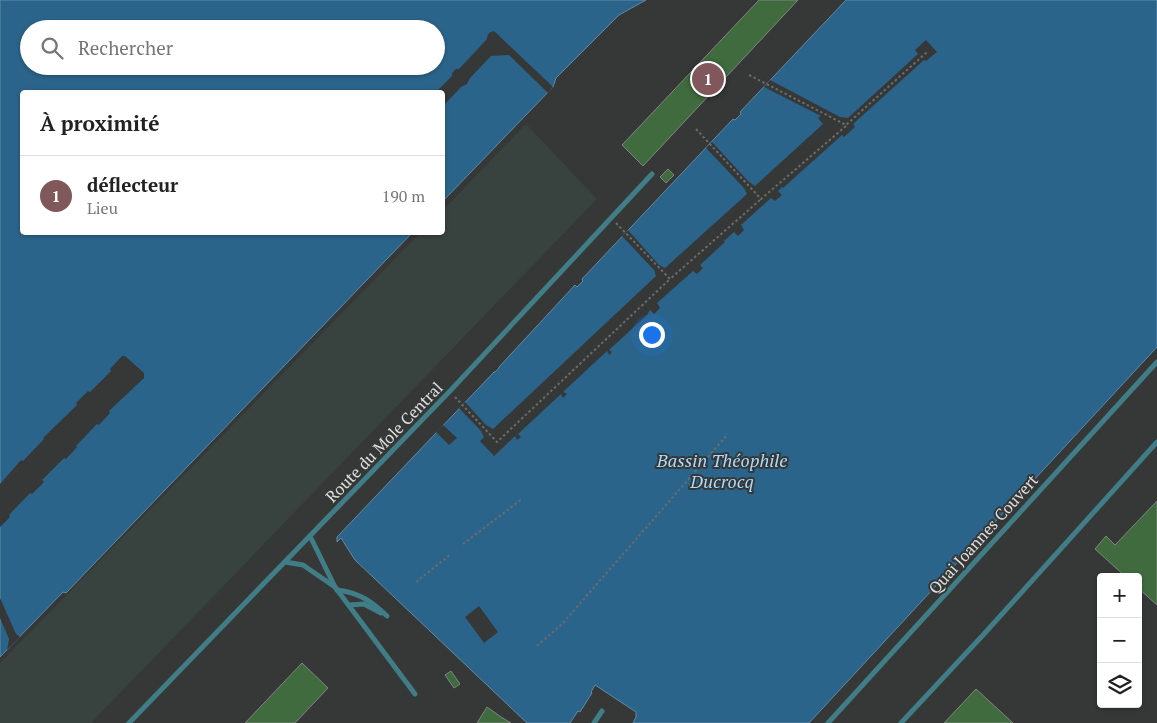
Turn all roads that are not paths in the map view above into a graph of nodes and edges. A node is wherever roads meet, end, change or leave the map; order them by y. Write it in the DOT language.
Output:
graph roads {
  1 [pos="652,174"];
  2 [pos="1157,362"];
  3 [pos="1157,442"];
  4 [pos="310,536"];
  5 [pos="285,562"];
  6 [pos="336,588"];
  7 [pos="349,605"];
  8 [pos="415,694"];
  9 [pos="602,711"];
  10 [pos="129,723"];
  11 [pos="594,723"];
  12 [pos="828,723"];
  13 [pos="900,723"];
  1 -- 4 [label="lane, Route du Mole Central"];
  2 -- 12 [label="lane, Quai Joannes Couvert"];
  3 -- 13 [label="lane"];
  4 -- 5 [label="lane, Route du Mole Central"];
  4 -- 6 [label="lane"];
  5 -- 6 [label="lane"];
  5 -- 10 [label="lane, Route du Mole Central"];
  6 -- 7 [label="lane"];
  6 -- 7 [label="lane"];
  7 -- 8 [label="lane"];
  9 -- 11 [label="lane"];
}
